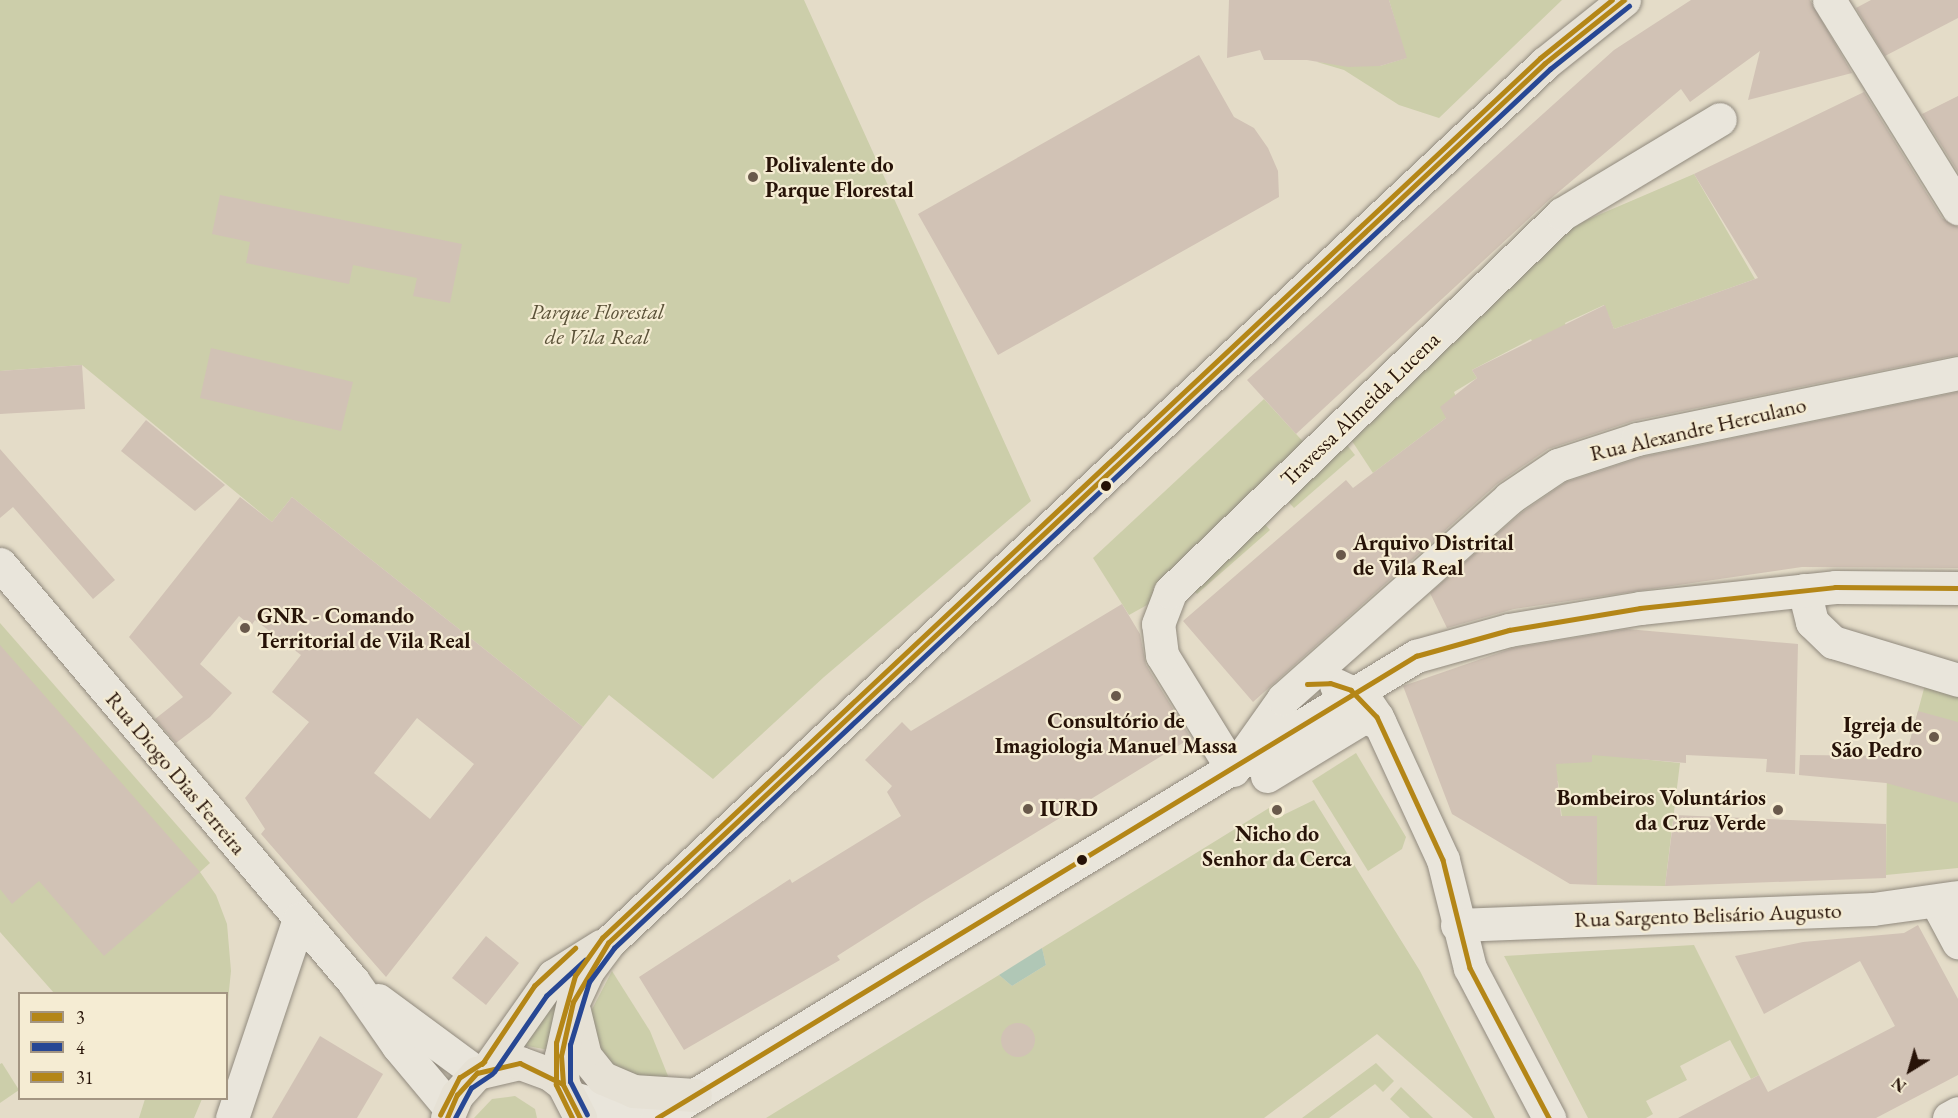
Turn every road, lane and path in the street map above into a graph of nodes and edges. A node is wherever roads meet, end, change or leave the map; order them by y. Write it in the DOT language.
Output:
graph roads {
  1 [pos="1624,0"];
  2 [pos="1829,0"];
  3 [pos="1720,119"];
  4 [pos="1958,208"];
  5 [pos="1958,373"];
  6 [pos="0,564"];
  7 [pos="1958,588"];
  8 [pos="1804,590"];
  9 [pos="1958,680"];
  10 [pos="1297,686"];
  11 [pos="1356,693"];
  12 [pos="1380,723"];
  13 [pos="1233,770"];
  14 [pos="1102,849"];
  15 [pos="1947,899"];
  16 [pos="299,919"];
  17 [pos="1457,925"];
  18 [pos="1958,942"];
  19 [pos="608,943"];
  20 [pos="353,981"];
  21 [pos="573,1002"];
  22 [pos="482,1071"];
  23 [pos="694,1095"];
  24 [pos="572,1100"];
  25 [pos="449,1113"];
  26 [pos="1958,1113"];
  27 [pos="232,1118"];
  28 [pos="657,1118"];
  29 [pos="1549,1118"];
  30 [pos="1949,1118"];
  1 -- 19 [label="main road"];
  2 -- 4 [label="street"];
  3 -- 13 [label="street, Travessa Almeida Lucena"];
  5 -- 10 [label="street, Rua Alexandre Herculano"];
  6 -- 16 [label="street, Rua Diogo Dias Ferreira"];
  7 -- 8 [label="street"];
  8 -- 9 [label="street"];
  8 -- 11 [label="street"];
  10 -- 11 [label="street"];
  10 -- 13 [label="street, Rua Alexandre Herculano"];
  11 -- 12 [label="street"];
  11 -- 13 [label="street"];
  12 -- 14 [label="street"];
  12 -- 17 [label="street"];
  13 -- 14 [label="street"];
  14 -- 23 [label="street"];
  15 -- 17 [label="street, Rua Sargento Belisário Augusto"];
  15 -- 18 [label="street"];
  16 -- 20 [label="street, Rua Diogo Dias Ferreira"];
  16 -- 27 [label="street"];
  17 -- 29 [label="street"];
  19 -- 21 [label="main road"];
  19 -- 22 [label="main road"];
  20 -- 22 [label="street"];
  20 -- 25 [label="street"];
  21 -- 23 [label="main road"];
  21 -- 24 [label="main road"];
  22 -- 24 [label="main road"];
  22 -- 25 [label="main road"];
  23 -- 24 [label="street"];
  23 -- 28 [label="street"];
  26 -- 30 [label="street"];
}
